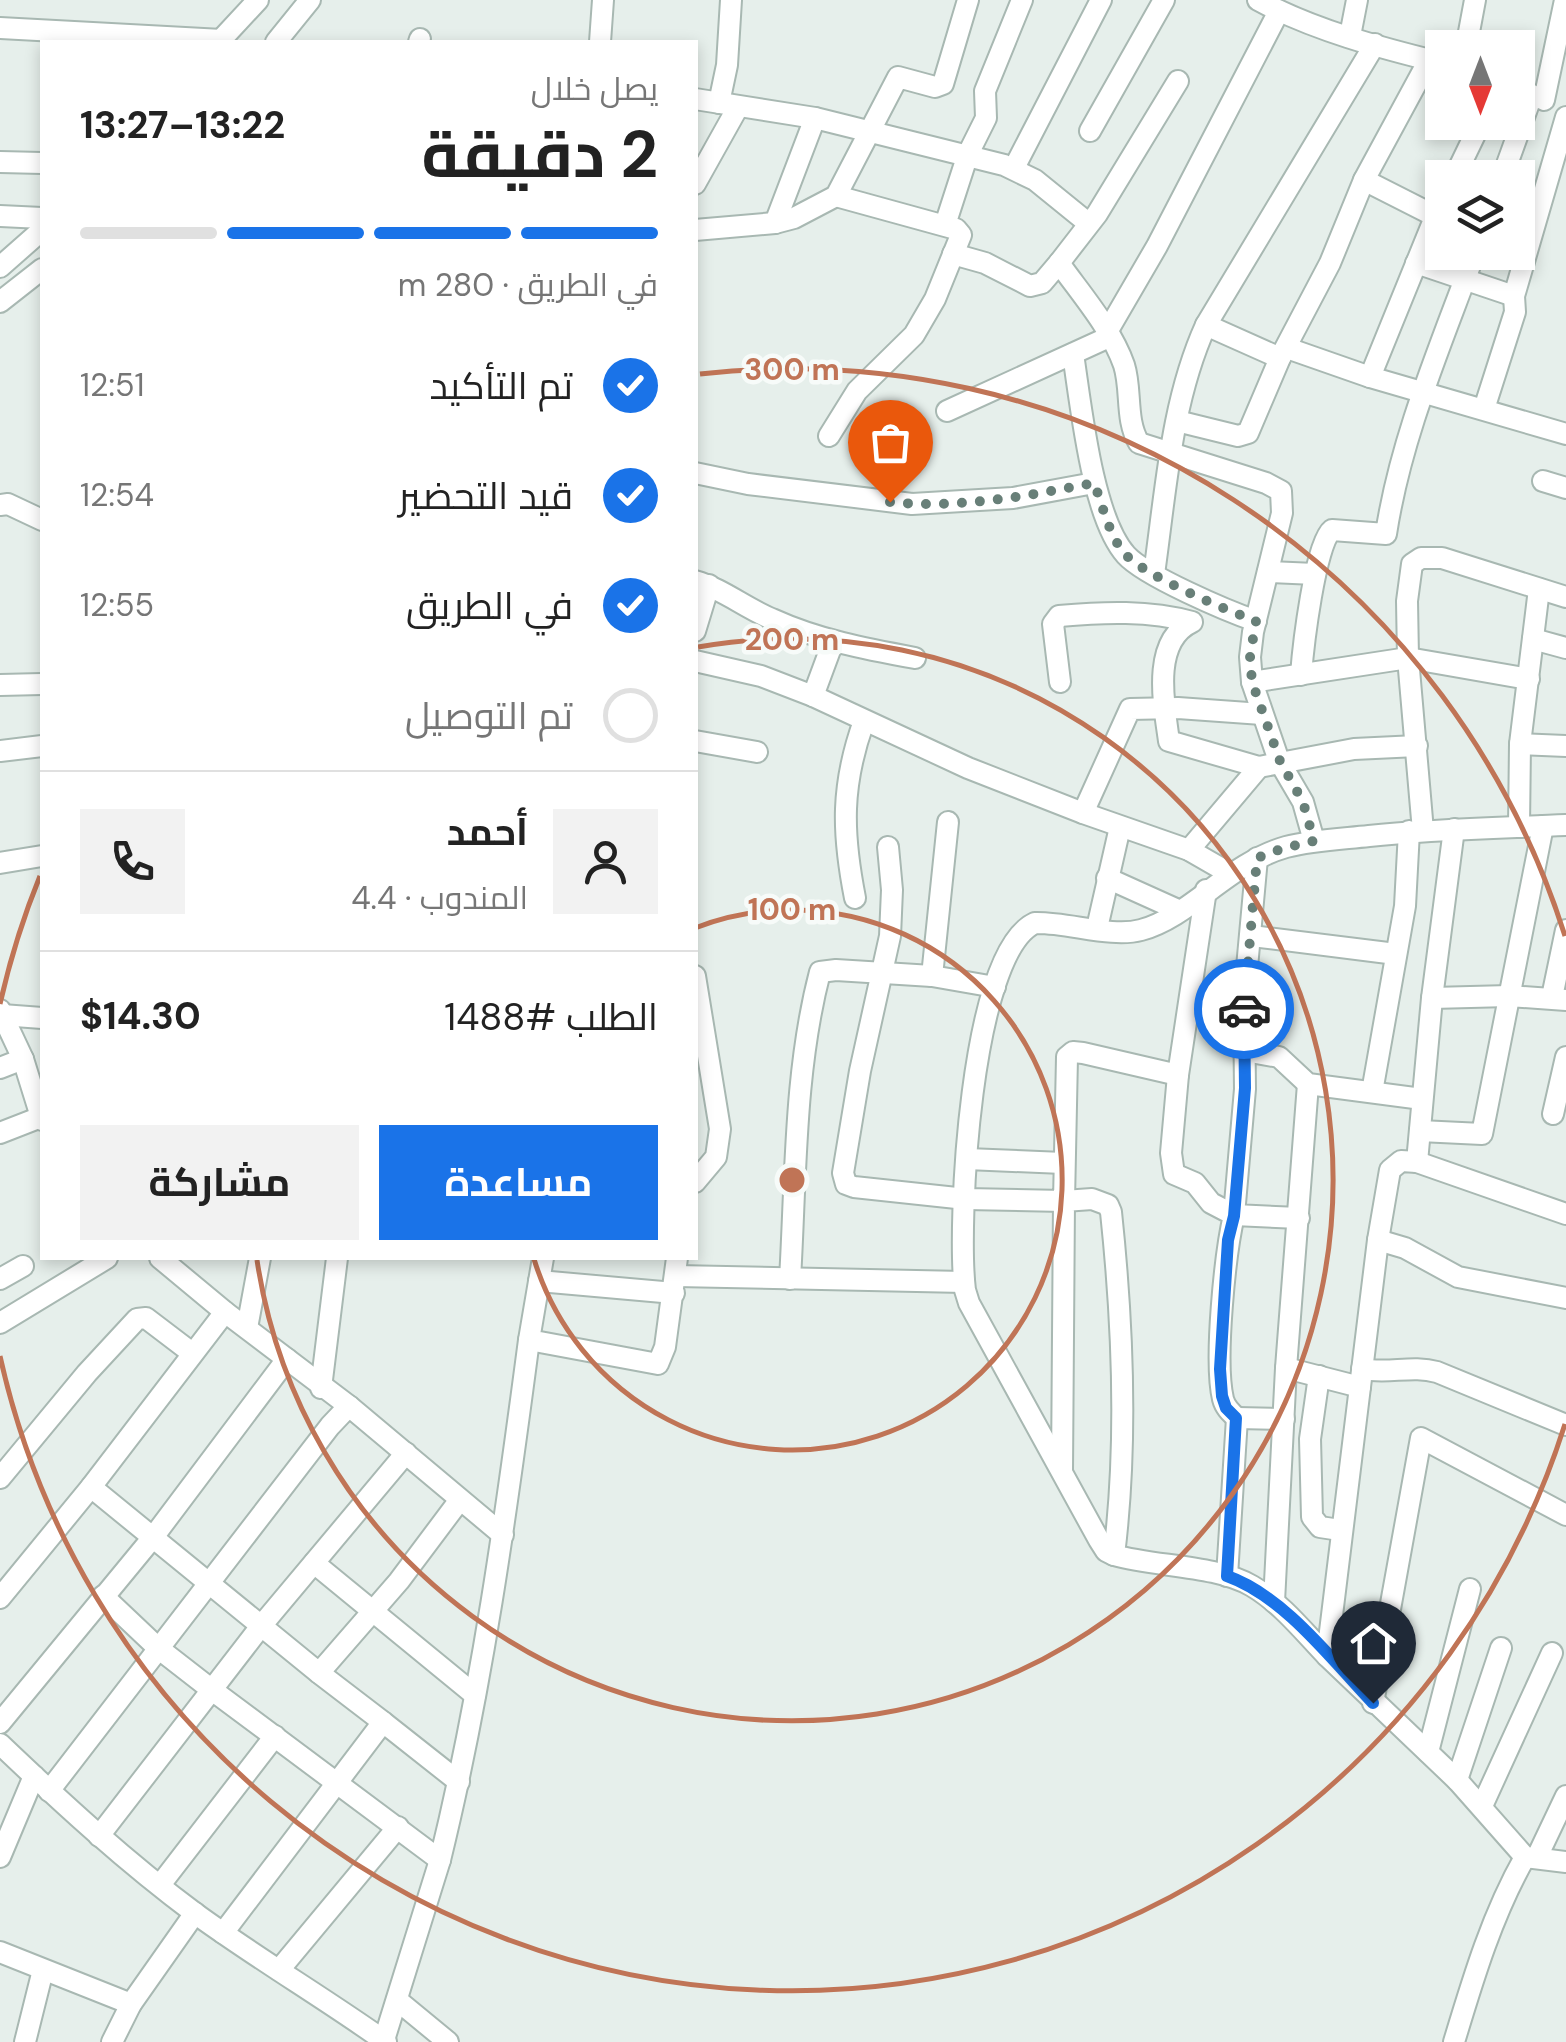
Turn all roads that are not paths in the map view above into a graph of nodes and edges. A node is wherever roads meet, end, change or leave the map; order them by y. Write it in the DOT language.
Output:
graph roads {
  1 [pos="258,0"];
  2 [pos="310,0"];
  3 [pos="603,0"];
  4 [pos="730,0"];
  5 [pos="968,0"];
  6 [pos="1022,0"];
  7 [pos="1101,0"];
  8 [pos="1164,0"];
  9 [pos="1258,0"];
  10 [pos="1357,0"];
  11 [pos="1475,0"];
  12 [pos="1565,0"];
  13 [pos="1279,12"];
  14 [pos="0,28"];
  15 [pos="1469,30"];
  16 [pos="1350,36"];
  17 [pos="204,40"];
  18 [pos="222,40"];
  19 [pos="278,40"];
  20 [pos="600,40"];
  21 [pos="1374,44"];
  22 [pos="1425,59"];
  23 [pos="1425,80"];
  24 [pos="1178,81"];
  25 [pos="1535,84"];
  26 [pos="1535,96"];
  27 [pos="698,100"];
  28 [pos="729,105"];
  29 [pos="1566,106"];
  30 [pos="1566,117"];
  31 [pos="815,118"];
  32 [pos="870,131"];
  33 [pos="1090,131"];
  34 [pos="968,154"];
  35 [pos="0,162"];
  36 [pos="40,164"];
  37 [pos="1014,168"];
  38 [pos="698,177"];
  39 [pos="1364,180"];
  40 [pos="836,196"];
  41 [pos="1425,203"];
  42 [pos="0,216"];
  43 [pos="40,218"];
  44 [pos="775,224"];
  45 [pos="1088,224"];
  46 [pos="945,225"];
  47 [pos="40,232"];
  48 [pos="698,232"];
  49 [pos="1425,240"];
  50 [pos="954,254"];
  51 [pos="1059,263"];
  52 [pos="1416,263"];
  53 [pos="0,267"];
  54 [pos="1468,270"];
  55 [pos="40,271"];
  56 [pos="1464,280"];
  57 [pos="1514,296"];
  58 [pos="0,302"];
  59 [pos="1206,325"];
  60 [pos="1108,334"];
  61 [pos="1284,353"];
  62 [pos="1073,354"];
  63 [pos="1370,377"];
  64 [pos="1423,392"];
  65 [pos="1484,409"];
  66 [pos="948,411"];
  67 [pos="1176,421"];
  68 [pos="1566,434"];
  69 [pos="829,436"];
  70 [pos="1171,454"];
  71 [pos="698,474"];
  72 [pos="1543,481"];
  73 [pos="1094,483"];
  74 [pos="1566,488"];
  75 [pos="0,505"];
  76 [pos="40,519"];
  77 [pos="1268,572"];
  78 [pos="1154,574"];
  79 [pos="1315,574"];
  80 [pos="702,583"];
  81 [pos="1539,588"];
  82 [pos="1566,597"];
  83 [pos="1221,609"];
  84 [pos="698,610"];
  85 [pos="1256,621"];
  86 [pos="1192,622"];
  87 [pos="1533,639"];
  88 [pos="834,642"];
  89 [pos="1566,648"];
  90 [pos="915,658"];
  91 [pos="1408,658"];
  92 [pos="698,662"];
  93 [pos="1301,674"];
  94 [pos="1530,679"];
  95 [pos="1060,682"];
  96 [pos="1252,682"];
  97 [pos="40,684"];
  98 [pos="0,685"];
  99 [pos="813,696"];
  100 [pos="1164,708"];
  101 [pos="1262,714"];
  102 [pos="864,721"];
  103 [pos="698,742"];
  104 [pos="1520,744"];
  105 [pos="40,746"];
  106 [pos="1417,746"];
  107 [pos="1566,746"];
  108 [pos="0,751"];
  109 [pos="757,752"];
  110 [pos="1269,764"];
  111 [pos="1083,813"];
  112 [pos="948,822"];
  113 [pos="1566,824"];
  114 [pos="1120,826"];
  115 [pos="1519,826"];
  116 [pos="1543,826"];
  117 [pos="1454,829"];
  118 [pos="1416,831"];
  119 [pos="1314,841"];
  120 [pos="888,847"];
  121 [pos="1189,850"];
  122 [pos="40,856"];
  123 [pos="1257,858"];
  124 [pos="0,862"];
  125 [pos="1229,873"];
  126 [pos="1107,878"];
  127 [pos="1206,890"];
  128 [pos="856,898"];
  129 [pos="1178,910"];
  130 [pos="1097,928"];
  131 [pos="1566,930"];
  132 [pos="1252,936"];
  133 [pos="1396,954"];
  134 [pos="881,973"];
  135 [pos="932,976"];
  136 [pos="994,987"];
  137 [pos="698,994"];
  138 [pos="1509,996"];
  139 [pos="1432,998"];
  140 [pos="1559,999"];
  141 [pos="1,1012"];
  142 [pos="40,1018"];
  143 [pos="1245,1051"];
  144 [pos="1566,1057"];
  145 [pos="23,1059"];
  146 [pos="0,1068"];
  147 [pos="1178,1075"];
  148 [pos="1308,1084"];
  149 [pos="1372,1092"];
  150 [pos="1422,1099"];
  151 [pos="40,1112"];
  152 [pos="1553,1114"];
  153 [pos="40,1119"];
  154 [pos="1420,1130"];
  155 [pos="0,1132"];
  156 [pos="966,1159"];
  157 [pos="1417,1162"];
  158 [pos="1063,1163"];
  159 [pos="698,1178"];
  160 [pos="966,1199"];
  161 [pos="1064,1201"];
  162 [pos="1566,1214"];
  163 [pos="1234,1216"];
  164 [pos="1299,1218"];
  165 [pos="1378,1240"];
  166 [pos="104,1260"];
  167 [pos="162,1260"];
  168 [pos="260,1260"];
  169 [pos="337,1260"];
  170 [pos="543,1260"];
  171 [pos="24,1266"];
  172 [pos="676,1275"];
  173 [pos="790,1279"];
  174 [pos="0,1280"];
  175 [pos="539,1281"];
  176 [pos="964,1282"];
  177 [pos="1566,1298"];
  178 [pos="224,1312"];
  179 [pos="0,1323"];
  180 [pos="247,1328"];
  181 [pos="529,1340"];
  182 [pos="192,1353"];
  183 [pos="287,1359"];
  184 [pos="1286,1368"];
  185 [pos="1319,1376"];
  186 [pos="1361,1378"];
  187 [pos="321,1388"];
  188 [pos="349,1406"];
  189 [pos="1236,1418"];
  190 [pos="1284,1419"];
  191 [pos="1566,1425"];
  192 [pos="406,1454"];
  193 [pos="1062,1470"];
  194 [pos="0,1478"];
  195 [pos="91,1487"];
  196 [pos="459,1501"];
  197 [pos="1566,1515"];
  198 [pos="1340,1530"];
  199 [pos="503,1535"];
  200 [pos="154,1536"];
  201 [pos="1114,1556"];
  202 [pos="314,1562"];
  203 [pos="1227,1576"];
  204 [pos="210,1584"];
  205 [pos="1470,1589"];
  206 [pos="102,1596"];
  207 [pos="0,1598"];
  208 [pos="1274,1602"];
  209 [pos="372,1611"];
  210 [pos="261,1626"];
  211 [pos="158,1648"];
  212 [pos="1501,1648"];
  213 [pos="1552,1652"];
  214 [pos="1327,1656"];
  215 [pos="319,1673"];
  216 [pos="212,1690"];
  217 [pos="476,1694"];
  218 [pos="1373,1703"];
  219 [pos="383,1722"];
  220 [pos="0,1723"];
  221 [pos="275,1736"];
  222 [pos="0,1744"];
  223 [pos="1428,1752"];
  224 [pos="1457,1780"];
  225 [pos="336,1782"];
  226 [pos="459,1782"];
  227 [pos="42,1784"];
  228 [pos="1566,1796"];
  229 [pos="1482,1806"];
  230 [pos="398,1827"];
  231 [pos="99,1836"];
  232 [pos="0,1857"];
  233 [pos="1531,1857"];
  234 [pos="440,1860"];
  235 [pos="1566,1862"];
  236 [pos="160,1886"];
  237 [pos="196,1913"];
  238 [pos="223,1932"];
  239 [pos="0,1952"];
  240 [pos="44,1970"];
  241 [pos="280,1970"];
  242 [pos="397,2000"];
  243 [pos="131,2004"];
  244 [pos="385,2041"];
  245 [pos="25,2042"];
  246 [pos="112,2042"];
  247 [pos="448,2042"];
  248 [pos="1454,2042"];
  1 -- 18 [label="street"];
  2 -- 19 [label="street"];
  3 -- 20 [label="street"];
  4 -- 28 [label="street"];
  5 -- 32 [label="street"];
  6 -- 34 [label="street"];
  7 -- 37 [label="street"];
  8 -- 33 [label="street"];
  9 -- 13 [label="street"];
  10 -- 16 [label="street"];
  11 -- 15 [label="street"];
  12 -- 25 [label="street"];
  13 -- 16 [label="street"];
  13 -- 60 [label="street"];
  14 -- 17 [label="street"];
  16 -- 21 [label="street"];
  21 -- 22 [label="street"];
  21 -- 59 [label="street"];
  23 -- 39 [label="street"];
  24 -- 45 [label="street"];
  26 -- 29 [label="street"];
  27 -- 28 [label="street"];
  28 -- 31 [label="street"];
  28 -- 38 [label="street"];
  30 -- 57 [label="street"];
  31 -- 32 [label="street"];
  31 -- 44 [label="street"];
  32 -- 34 [label="street"];
  32 -- 40 [label="street"];
  34 -- 37 [label="street"];
  34 -- 46 [label="street"];
  35 -- 36 [label="street"];
  37 -- 45 [label="street"];
  39 -- 41 [label="street"];
  39 -- 61 [label="street"];
  40 -- 44 [label="street"];
  40 -- 46 [label="street"];
  42 -- 43 [label="street"];
  44 -- 48 [label="street"];
  45 -- 51 [label="street"];
  46 -- 50 [label="street"];
  47 -- 53 [label="street"];
  49 -- 52 [label="street"];
  50 -- 51 [label="street"];
  50 -- 69 [label="street"];
  51 -- 60 [label="street"];
  52 -- 56 [label="street"];
  52 -- 63 [label="street"];
  54 -- 56 [label="street"];
  55 -- 58 [label="street"];
  56 -- 57 [label="street"];
  56 -- 64 [label="street"];
  57 -- 65 [label="street"];
  59 -- 61 [label="street"];
  59 -- 67 [label="street"];
  60 -- 62 [label="street"];
  60 -- 70 [label="street"];
  61 -- 63 [label="street"];
  61 -- 67 [label="street"];
  62 -- 66 [label="street"];
  62 -- 73 [label="street"];
  63 -- 64 [label="street"];
  64 -- 65 [label="street"];
  64 -- 79 [label="street"];
  65 -- 68 [label="street"];
  67 -- 70 [label="street"];
  70 -- 77 [label="street"];
  70 -- 78 [label="street"];
  71 -- 73 [label="street"];
  72 -- 74 [label="street"];
  73 -- 78 [label="street"];
  75 -- 76 [label="street"];
  77 -- 79 [label="street"];
  77 -- 85 [label="street"];
  78 -- 83 [label="street"];
  79 -- 93 [label="street"];
  80 -- 84 [label="street"];
  80 -- 88 [label="street"];
  81 -- 82 [label="street"];
  81 -- 87 [label="street"];
  81 -- 91 [label="street"];
  83 -- 85 [label="street"];
  83 -- 86 [label="street"];
  85 -- 96 [label="street"];
  86 -- 95 [label="street"];
  86 -- 100 [label="street"];
  87 -- 89 [label="street"];
  87 -- 94 [label="street"];
  88 -- 90 [label="street"];
  88 -- 99 [label="street"];
  91 -- 93 [label="street"];
  91 -- 94 [label="street"];
  91 -- 106 [label="street"];
  92 -- 99 [label="street"];
  93 -- 96 [label="street"];
  94 -- 104 [label="street"];
  96 -- 101 [label="street"];
  97 -- 98 [label="street"];
  99 -- 102 [label="street"];
  100 -- 101 [label="street"];
  100 -- 110 [label="street"];
  100 -- 111 [label="street"];
  101 -- 110 [label="street"];
  102 -- 111 [label="street"];
  102 -- 128 [label="street"];
  103 -- 109 [label="street"];
  104 -- 107 [label="street"];
  104 -- 115 [label="street"];
  105 -- 108 [label="street"];
  106 -- 110 [label="street"];
  106 -- 118 [label="street"];
  110 -- 119 [label="street"];
  110 -- 121 [label="street"];
  111 -- 114 [label="street"];
  112 -- 135 [label="street"];
  113 -- 116 [label="street"];
  114 -- 121 [label="street"];
  114 -- 126 [label="street"];
  115 -- 116 [label="street"];
  115 -- 117 [label="street"];
  116 -- 138 [label="street"];
  117 -- 118 [label="street"];
  117 -- 139 [label="street"];
  118 -- 119 [label="street"];
  118 -- 133 [label="street"];
  119 -- 123 [label="street"];
  120 -- 134 [label="street"];
  121 -- 125 [label="street"];
  122 -- 124 [label="street"];
  123 -- 125 [label="street"];
  123 -- 132 [label="street"];
  125 -- 127 [label="street"];
  126 -- 129 [label="street"];
  126 -- 130 [label="street"];
  127 -- 129 [label="street"];
  127 -- 147 [label="street"];
  129 -- 130 [label="street"];
  130 -- 136 [label="street"];
  131 -- 140 [label="street"];
  132 -- 133 [label="street"];
  132 -- 143 [label="street"];
  133 -- 149 [label="street"];
  134 -- 135 [label="street"];
  134 -- 160 [label="street"];
  134 -- 173 [label="street"];
  135 -- 136 [label="street"];
  136 -- 156 [label="street"];
  137 -- 159 [label="street"];
  138 -- 139 [label="street"];
  138 -- 140 [label="street"];
  138 -- 154 [label="street"];
  139 -- 150 [label="street"];
  141 -- 142 [label="street"];
  141 -- 145 [label="street"];
  143 -- 148 [label="street"];
  143 -- 163 [label="street"];
  144 -- 152 [label="street"];
  145 -- 146 [label="street"];
  145 -- 151 [label="street"];
  147 -- 158 [label="street"];
  147 -- 163 [label="street"];
  148 -- 149 [label="street"];
  148 -- 164 [label="street"];
  149 -- 150 [label="street"];
  150 -- 154 [label="street"];
  153 -- 155 [label="street"];
  154 -- 157 [label="street"];
  156 -- 158 [label="street"];
  156 -- 160 [label="street"];
  157 -- 162 [label="street"];
  157 -- 165 [label="street"];
  158 -- 161 [label="street"];
  160 -- 161 [label="street"];
  160 -- 176 [label="street"];
  161 -- 193 [label="street"];
  161 -- 201 [label="street"];
  163 -- 164 [label="street"];
  163 -- 189 [label="street"];
  164 -- 184 [label="street"];
  165 -- 177 [label="street"];
  165 -- 186 [label="street"];
  166 -- 179 [label="street"];
  167 -- 178 [label="street"];
  168 -- 180 [label="street"];
  169 -- 187 [label="street"];
  170 -- 175 [label="street"];
  171 -- 174 [label="street"];
  172 -- 173 [label="street"];
  172 -- 175 [label="street"];
  172 -- 181 [label="street"];
  173 -- 176 [label="street"];
  175 -- 181 [label="street"];
  176 -- 193 [label="street"];
  178 -- 180 [label="street"];
  178 -- 182 [label="street"];
  180 -- 183 [label="street"];
  181 -- 199 [label="street"];
  182 -- 194 [label="street"];
  182 -- 195 [label="street"];
  183 -- 187 [label="street"];
  183 -- 200 [label="street"];
  184 -- 185 [label="street"];
  184 -- 190 [label="street"];
  185 -- 186 [label="street"];
  185 -- 198 [label="street"];
  186 -- 191 [label="street"];
  186 -- 198 [label="street"];
  187 -- 188 [label="street"];
  188 -- 192 [label="street"];
  188 -- 204 [label="street"];
  189 -- 190 [label="street"];
  189 -- 203 [label="street"];
  190 -- 208 [label="street"];
  192 -- 196 [label="street"];
  192 -- 202 [label="street"];
  193 -- 201 [label="street"];
  195 -- 200 [label="street"];
  195 -- 207 [label="street"];
  196 -- 199 [label="street"];
  196 -- 209 [label="street"];
  197 -- 218 [label="street"];
  198 -- 214 [label="street"];
  199 -- 217 [label="street"];
  200 -- 204 [label="street"];
  200 -- 206 [label="street"];
  201 -- 203 [label="street"];
  202 -- 209 [label="street"];
  202 -- 210 [label="street"];
  203 -- 208 [label="street"];
  204 -- 210 [label="street"];
  204 -- 211 [label="street"];
  205 -- 223 [label="street"];
  206 -- 211 [label="street"];
  206 -- 220 [label="street"];
  208 -- 214 [label="street"];
  209 -- 215 [label="street"];
  209 -- 217 [label="street"];
  210 -- 215 [label="street"];
  210 -- 216 [label="street"];
  211 -- 216 [label="street"];
  211 -- 227 [label="street"];
  212 -- 224 [label="street"];
  213 -- 229 [label="street"];
  214 -- 218 [label="street"];
  215 -- 219 [label="street"];
  216 -- 221 [label="street"];
  216 -- 231 [label="street"];
  217 -- 226 [label="street"];
  218 -- 223 [label="street"];
  219 -- 225 [label="street"];
  219 -- 226 [label="street"];
  221 -- 225 [label="street"];
  221 -- 236 [label="street"];
  222 -- 227 [label="street"];
  223 -- 224 [label="street"];
  224 -- 229 [label="street"];
  225 -- 230 [label="street"];
  225 -- 238 [label="street"];
  226 -- 234 [label="street"];
  227 -- 231 [label="street"];
  227 -- 232 [label="street"];
  228 -- 233 [label="street"];
  229 -- 233 [label="street"];
  230 -- 234 [label="street"];
  230 -- 241 [label="street"];
  231 -- 236 [label="street"];
  233 -- 235 [label="street"];
  233 -- 248 [label="street"];
  234 -- 242 [label="street"];
  236 -- 237 [label="street"];
  237 -- 238 [label="street"];
  237 -- 243 [label="street"];
  238 -- 241 [label="street"];
  239 -- 240 [label="street"];
  240 -- 243 [label="street"];
  240 -- 245 [label="street"];
  241 -- 244 [label="street"];
  242 -- 244 [label="street"];
  242 -- 247 [label="street"];
  243 -- 246 [label="street"];
}
